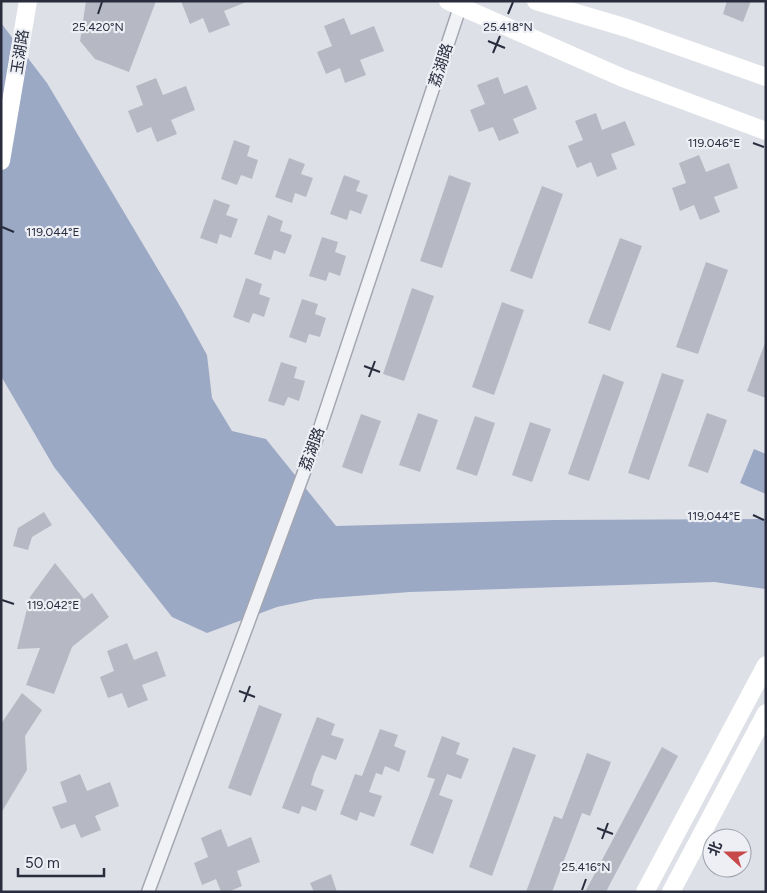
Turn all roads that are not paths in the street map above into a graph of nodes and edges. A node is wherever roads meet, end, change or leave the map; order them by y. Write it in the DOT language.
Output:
graph roads {
  1 [pos="536,1"];
  2 [pos="28,3"];
  3 [pos="457,3"];
  4 [pos="766,77"];
  5 [pos="766,131"];
  6 [pos="1,162"];
  7 [pos="766,665"];
  8 [pos="766,714"];
  9 [pos="148,892"];
  10 [pos="645,892"];
  11 [pos="671,892"];
  1 -- 4 [label="main road"];
  2 -- 6 [label="main road, 玉湖路"];
  3 -- 5 [label="main road"];
  3 -- 9 [label="street, 荔湖路"];
  7 -- 10 [label="main road"];
  8 -- 11 [label="main road"];
}
